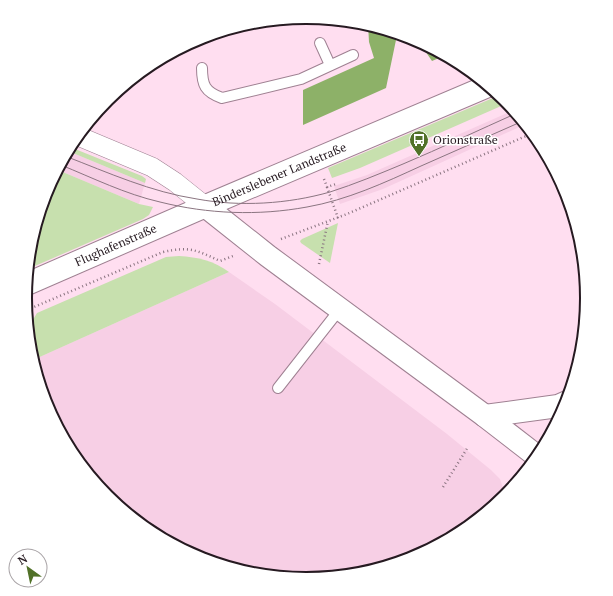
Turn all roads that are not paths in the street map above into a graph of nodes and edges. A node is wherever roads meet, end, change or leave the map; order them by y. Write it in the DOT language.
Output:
graph roads {
  1 [pos="320,43"];
  2 [pos="353,55"];
  3 [pos="330,66"];
  4 [pos="202,68"];
  5 [pos="482,88"];
  6 [pos="84,139"];
  7 [pos="205,206"];
  8 [pos="33,281"];
  9 [pos="340,309"];
  10 [pos="278,388"];
  11 [pos="559,406"];
  12 [pos="485,416"];
  13 [pos="532,453"];
  1 -- 3 [label="lane"];
  2 -- 3 [label="lane"];
  3 -- 4 [label="lane"];
  5 -- 7 [label="street, Binderslebener Landstraße"];
  6 -- 7 [label="street, Binderslebener Landstraße"];
  7 -- 8 [label="street, Flughafenstraße"];
  7 -- 9 [label="street"];
  9 -- 10 [label="lane"];
  9 -- 12 [label="street"];
  11 -- 12 [label="street"];
  12 -- 13 [label="street"];
}
